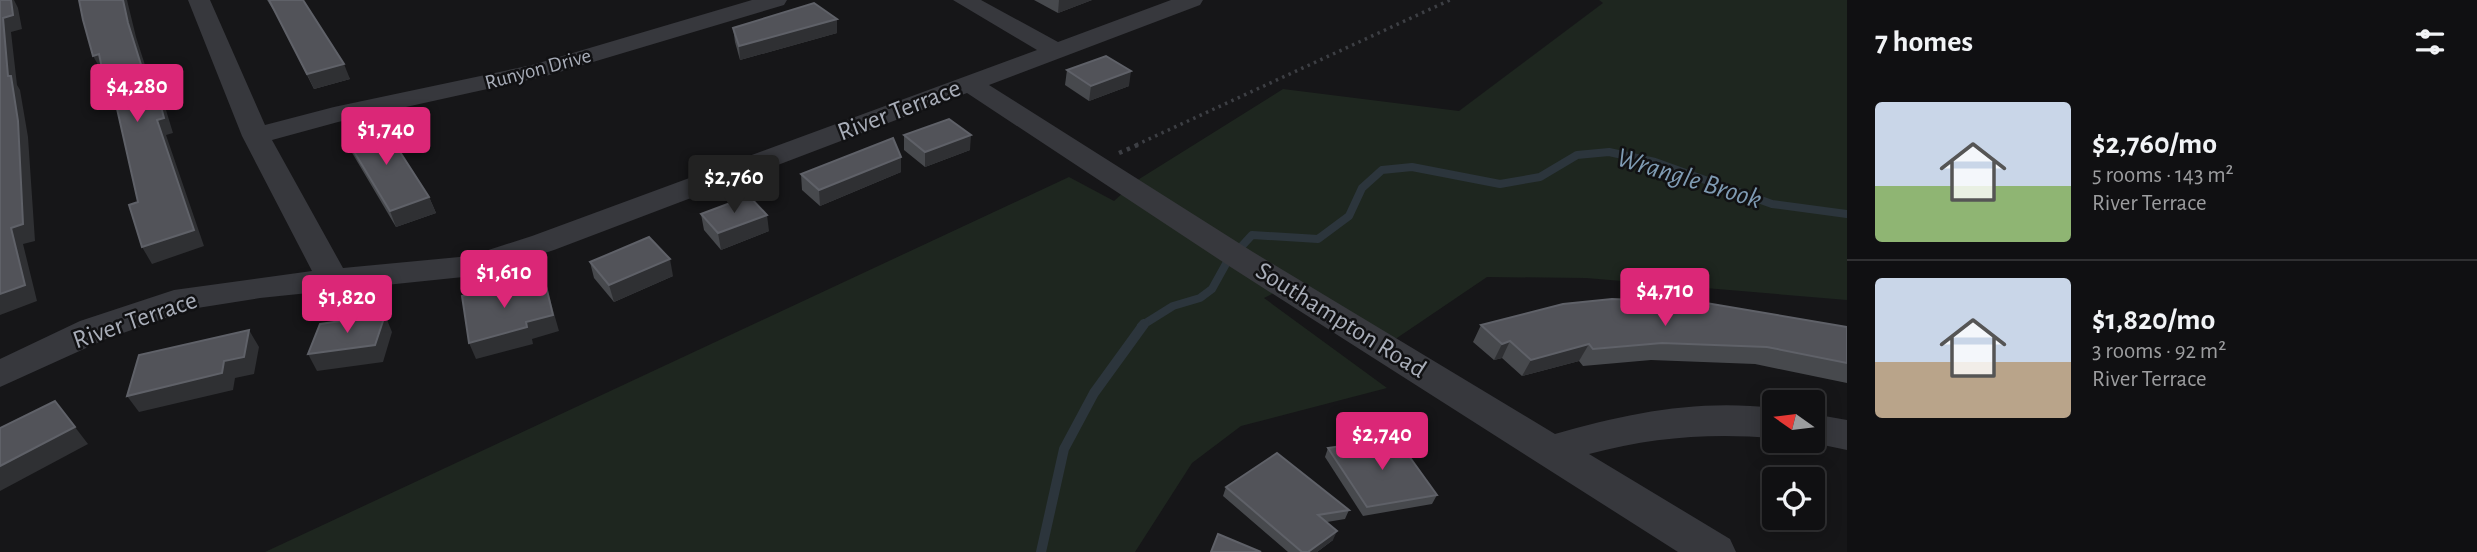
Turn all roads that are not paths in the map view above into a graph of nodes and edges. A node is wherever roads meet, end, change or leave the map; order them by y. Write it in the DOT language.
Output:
graph roads {
  1 [pos="199,0"];
  2 [pos="776,0"];
  3 [pos="964,0"];
  4 [pos="1192,0"];
  5 [pos="1055,50"];
  6 [pos="970,83"];
  7 [pos="256,136"];
  8 [pos="334,282"];
  9 [pos="0,374"];
  10 [pos="1762,422"];
  11 [pos="1825,431"];
  12 [pos="1847,435"];
  13 [pos="1552,450"];
  14 [pos="1691,546"];
  1 -- 7 [label="street"];
  2 -- 7 [label="street, Runyon Drive"];
  3 -- 5 [label="street"];
  4 -- 5 [label="street, River Terrace"];
  5 -- 6 [label="street, River Terrace"];
  6 -- 8 [label="street, River Terrace"];
  6 -- 13 [label="street, Southampton Road"];
  7 -- 8 [label="street"];
  8 -- 9 [label="street, River Terrace"];
  10 -- 13 [label="street"];
  11 -- 12 [label="street"];
  13 -- 14 [label="street, Southampton Road"];
}
